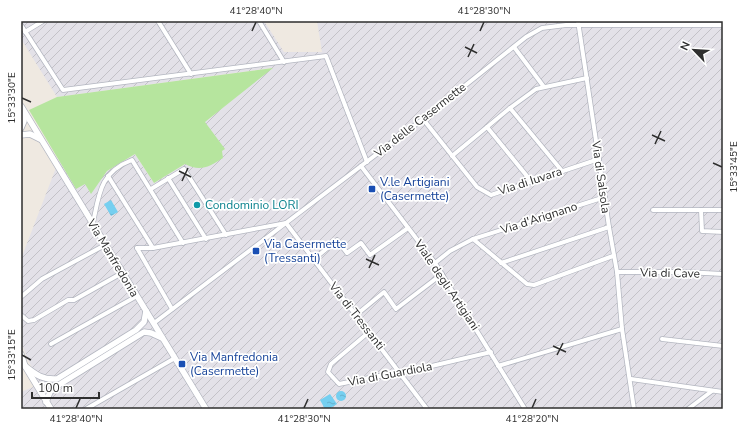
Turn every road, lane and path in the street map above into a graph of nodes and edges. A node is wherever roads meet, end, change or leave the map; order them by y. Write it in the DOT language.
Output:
graph roads {
  1 [pos="43,21"];
  2 [pos="158,21"];
  3 [pos="259,21"];
  4 [pos="579,23"];
  5 [pos="723,24"];
  6 [pos="21,25"];
  7 [pos="25,32"];
  8 [pos="514,47"];
  9 [pos="284,62"];
  10 [pos="191,74"];
  11 [pos="587,78"];
  12 [pos="544,87"];
  13 [pos="22,107"];
  14 [pos="510,108"];
  15 [pos="423,119"];
  16 [pos="487,127"];
  17 [pos="21,128"];
  18 [pos="21,135"];
  19 [pos="43,142"];
  20 [pos="452,156"];
  21 [pos="599,159"];
  22 [pos="367,162"];
  23 [pos="361,166"];
  24 [pos="562,171"];
  25 [pos="108,176"];
  26 [pos="168,178"];
  27 [pos="531,181"];
  28 [pos="151,189"];
  29 [pos="604,197"];
  30 [pos="652,210"];
  31 [pos="701,210"];
  32 [pos="723,210"];
  33 [pos="286,223"];
  34 [pos="93,224"];
  35 [pos="609,227"];
  36 [pos="408,228"];
  37 [pos="723,232"];
  38 [pos="226,235"];
  39 [pos="206,239"];
  40 [pos="472,239"];
  41 [pos="183,242"];
  42 [pos="106,245"];
  43 [pos="152,248"];
  44 [pos="613,256"];
  45 [pos="313,260"];
  46 [pos="435,263"];
  47 [pos="501,263"];
  48 [pos="617,272"];
  49 [pos="122,273"];
  50 [pos="442,274"];
  51 [pos="723,274"];
  52 [pos="137,296"];
  53 [pos="21,297"];
  54 [pos="172,309"];
  55 [pos="146,310"];
  56 [pos="21,315"];
  57 [pos="356,315"];
  58 [pos="154,323"];
  59 [pos="622,329"];
  60 [pos="369,332"];
  61 [pos="662,339"];
  62 [pos="164,340"];
  63 [pos="51,344"];
  64 [pos="723,346"];
  65 [pos="491,352"];
  66 [pos="21,354"];
  67 [pos="175,358"];
  68 [pos="25,366"];
  69 [pos="498,366"];
  70 [pos="402,374"];
  71 [pos="631,379"];
  72 [pos="712,391"];
  73 [pos="723,392"];
  74 [pos="46,402"];
  75 [pos="51,409"];
  76 [pos="86,409"];
  77 [pos="206,409"];
  78 [pos="427,409"];
  79 [pos="525,409"];
  80 [pos="634,409"];
  81 [pos="688,409"];
  1 -- 7 [label="street"];
  2 -- 10 [label="street"];
  3 -- 9 [label="street"];
  4 -- 5 [label="street, Via delle Casermette"];
  4 -- 8 [label="street, Via delle Casermette"];
  4 -- 11 [label="street, Via di Salsola"];
  6 -- 7 [label="street"];
  7 -- 10 [label="street"];
  8 -- 12 [label="street"];
  8 -- 15 [label="street, Via delle Casermette"];
  9 -- 10 [label="street"];
  9 -- 22 [label="street"];
  11 -- 12 [label="street"];
  11 -- 21 [label="street, Via di Salsola"];
  12 -- 14 [label="street"];
  13 -- 17 [label="main road"];
  13 -- 19 [label="main road, Via Manfredonia"];
  14 -- 16 [label="street"];
  14 -- 24 [label="street"];
  15 -- 20 [label="street, Via di Iuvara"];
  15 -- 22 [label="street, Via delle Casermette"];
  16 -- 20 [label="street"];
  16 -- 27 [label="street"];
  18 -- 19 [label="main road"];
  19 -- 34 [label="main road, Via Manfredonia"];
  20 -- 27 [label="street, Via di Iuvara"];
  21 -- 24 [label="street, Via di Iuvara"];
  21 -- 29 [label="street, Via di Salsola"];
  22 -- 23 [label="street, Via delle Casermette"];
  23 -- 33 [label="street, Via delle Casermette"];
  23 -- 36 [label="street, Viale degli Artigiani"];
  24 -- 27 [label="street, Via di Iuvara"];
  25 -- 28 [label="street"];
  25 -- 34 [label="street"];
  25 -- 43 [label="street"];
  26 -- 28 [label="street"];
  26 -- 38 [label="street"];
  26 -- 39 [label="street"];
  28 -- 41 [label="street"];
  29 -- 35 [label="street, Via di Salsola"];
  29 -- 40 [label="street, Via d'Arignano"];
  30 -- 31 [label="street"];
  31 -- 32 [label="street"];
  31 -- 37 [label="street"];
  33 -- 38 [label="street"];
  33 -- 45 [label="street, Via di Tressanti"];
  33 -- 54 [label="street, Via delle Casermette"];
  34 -- 42 [label="main road, Via Manfredonia"];
  35 -- 44 [label="street, Via di Salsola"];
  35 -- 47 [label="street"];
  36 -- 45 [label="street"];
  36 -- 46 [label="street, Viale degli Artigiani"];
  38 -- 39 [label="street"];
  39 -- 41 [label="street"];
  40 -- 46 [label="street, Via d'Arignano"];
  40 -- 47 [label="street"];
  41 -- 43 [label="street"];
  42 -- 49 [label="main road, Via Manfredonia"];
  42 -- 53 [label="street"];
  43 -- 54 [label="street"];
  44 -- 47 [label="street"];
  44 -- 48 [label="street, Via di Salsola"];
  45 -- 57 [label="street, Via di Tressanti"];
  46 -- 50 [label="street, Viale degli Artigiani"];
  48 -- 51 [label="street, Via di Cave"];
  48 -- 59 [label="street, Via di Salsola"];
  49 -- 52 [label="main road, Via Manfredonia"];
  49 -- 56 [label="street"];
  50 -- 57 [label="street"];
  50 -- 65 [label="street, Viale degli Artigiani"];
  52 -- 55 [label="main road, Via Manfredonia"];
  52 -- 63 [label="street"];
  54 -- 58 [label="street, Via delle Casermette"];
  55 -- 58 [label="main road, Via Manfredonia"];
  55 -- 68 [label="main road"];
  57 -- 60 [label="street, Via di Tressanti"];
  58 -- 62 [label="main road, Via Manfredonia"];
  59 -- 69 [label="street"];
  59 -- 71 [label="street, Via di Salsola"];
  60 -- 70 [label="street, Via di Tressanti"];
  60 -- 70 [label="street, Via di Guardiola"];
  61 -- 64 [label="street"];
  62 -- 67 [label="main road, Via Manfredonia"];
  62 -- 74 [label="main road"];
  65 -- 69 [label="street, Viale degli Artigiani"];
  65 -- 70 [label="street, Via di Guardiola"];
  66 -- 68 [label="main road"];
  67 -- 76 [label="street"];
  67 -- 77 [label="main road, Via Manfredonia"];
  68 -- 74 [label="main road"];
  69 -- 79 [label="street, Viale degli Artigiani"];
  70 -- 78 [label="street, Via di Tressanti"];
  71 -- 72 [label="street"];
  71 -- 80 [label="street, Via di Salsola"];
  72 -- 73 [label="street"];
  72 -- 81 [label="street"];
  74 -- 75 [label="main road"];
}
